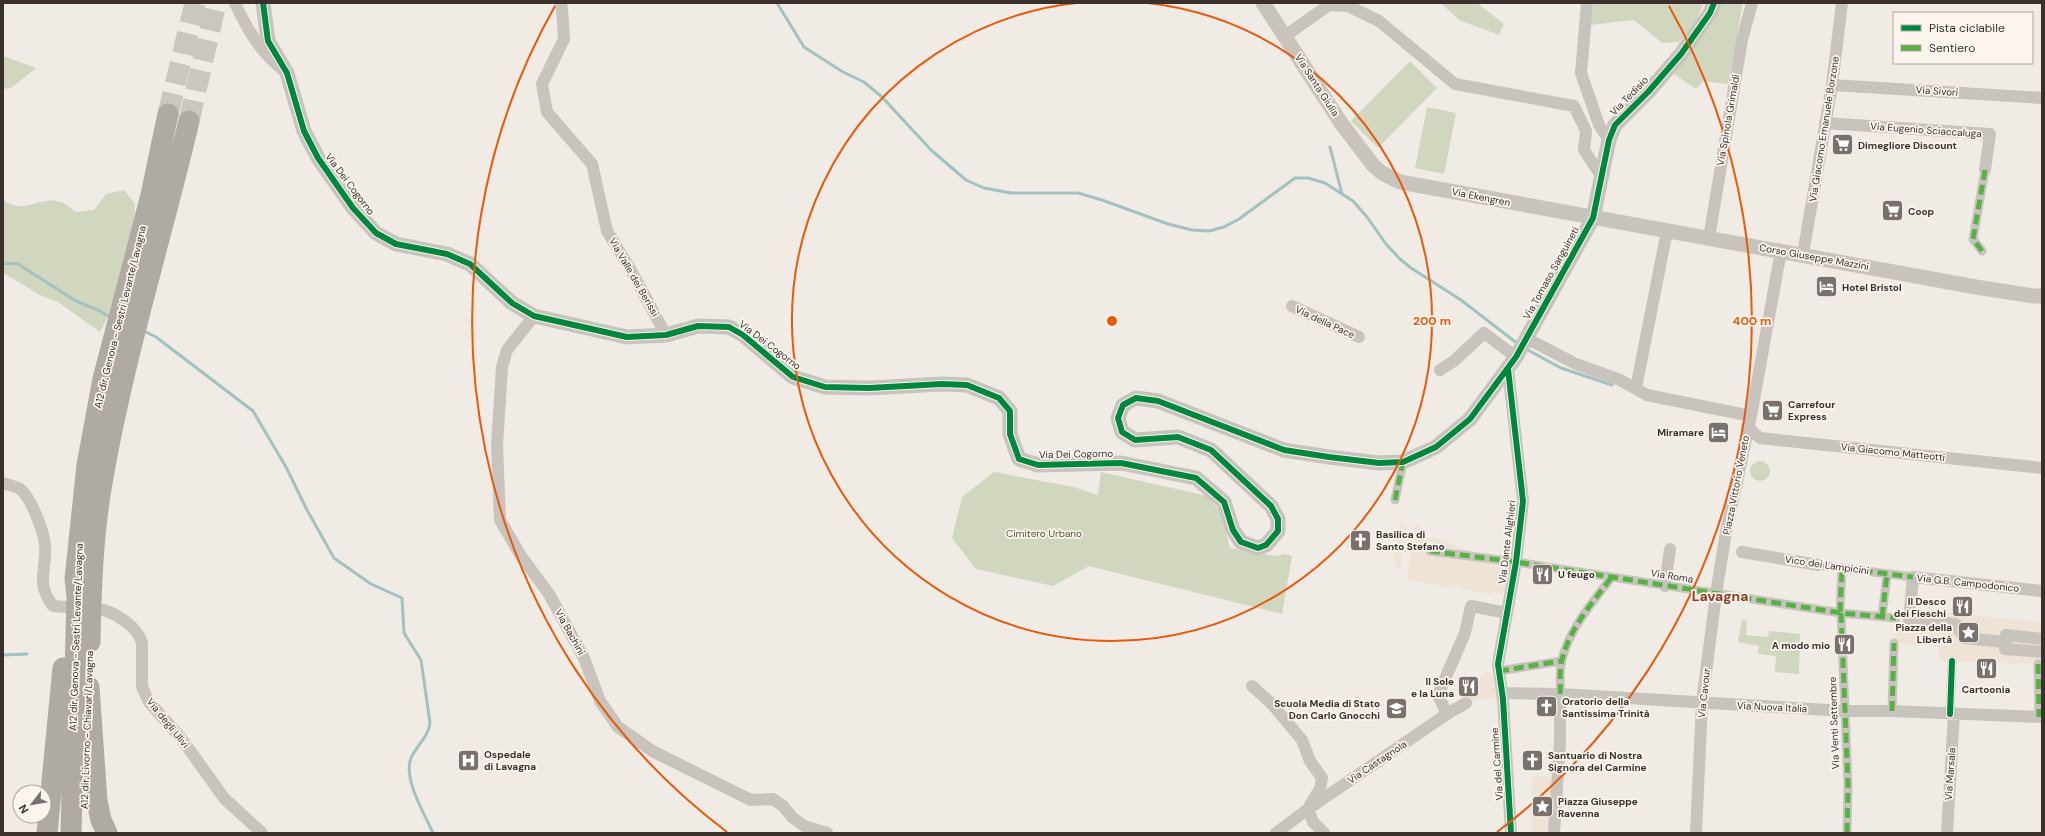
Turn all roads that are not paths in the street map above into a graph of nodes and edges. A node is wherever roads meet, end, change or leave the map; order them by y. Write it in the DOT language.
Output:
graph roads {
  1 [pos="235,3"];
  2 [pos="263,3"];
  3 [pos="560,3"];
  4 [pos="1263,3"];
  5 [pos="1587,3"];
  6 [pos="1714,3"];
  7 [pos="1752,3"];
  8 [pos="1842,3"];
  9 [pos="1336,4"];
  10 [pos="1285,36"];
  11 [pos="287,73"];
  12 [pos="1832,84"];
  13 [pos="2042,98"];
  14 [pos="168,114"];
  15 [pos="188,121"];
  16 [pos="1825,123"];
  17 [pos="1610,140"];
  18 [pos="1373,165"];
  19 [pos="1985,170"];
  20 [pos="1602,177"];
  21 [pos="1593,218"];
  22 [pos="1667,231"];
  23 [pos="1709,238"];
  24 [pos="1781,251"];
  25 [pos="1982,251"];
  26 [pos="1803,254"];
  27 [pos="2039,298"];
  28 [pos="1292,306"];
  29 [pos="534,316"];
  30 [pos="666,335"];
  31 [pos="1359,338"];
  32 [pos="1519,352"];
  33 [pos="1440,370"];
  34 [pos="1636,388"];
  35 [pos="1749,422"];
  36 [pos="1403,462"];
  37 [pos="2042,468"];
  38 [pos="3,483"];
  39 [pos="1395,500"];
  40 [pos="86,548"];
  41 [pos="1670,548"];
  42 [pos="1430,551"];
  43 [pos="1742,552"];
  44 [pos="1723,555"];
  45 [pos="1516,562"];
  46 [pos="1818,565"];
  47 [pos="1842,569"];
  48 [pos="1887,574"];
  49 [pos="1913,577"];
  50 [pos="1611,578"];
  51 [pos="1665,586"];
  52 [pos="2042,591"];
  53 [pos="1716,594"];
  54 [pos="1840,612"];
  55 [pos="1507,613"];
  56 [pos="1882,617"];
  57 [pos="1896,618"];
  58 [pos="78,625"];
  59 [pos="2042,639"];
  60 [pos="2005,642"];
  61 [pos="1894,643"];
  62 [pos="2042,652"];
  63 [pos="1561,661"];
  64 [pos="1952,661"];
  65 [pos="2038,664"];
  66 [pos="1499,671"];
  67 [pos="89,686"];
  68 [pos="1252,686"];
  69 [pos="1502,693"];
  70 [pos="1560,694"];
  71 [pos="1466,703"];
  72 [pos="1702,703"];
  73 [pos="1844,711"];
  74 [pos="1892,711"];
  75 [pos="1447,714"];
  76 [pos="1952,714"];
  77 [pos="2041,717"];
  78 [pos="1308,809"];
  79 [pos="47,833"];
  80 [pos="71,833"];
  81 [pos="85,833"];
  82 [pos="107,833"];
  83 [pos="262,833"];
  84 [pos="827,833"];
  85 [pos="1276,833"];
  86 [pos="1324,833"];
  87 [pos="1511,833"];
  88 [pos="1554,833"];
  89 [pos="1696,833"];
  90 [pos="1847,833"];
  91 [pos="1947,833"];
  1 -- 11 [label="street"];
  2 -- 11 [label="street, Via Dei Cogorno"];
  3 -- 30 [label="street, Via Valle dei Berissi"];
  4 -- 10 [label="street, Via Santa Giulia"];
  5 -- 17 [label="street"];
  6 -- 17 [label="street, Via Tedisio"];
  7 -- 23 [label="street, Via Spinola Grimaldi"];
  8 -- 12 [label="street, Via Giacomo Emanuele Borzone"];
  9 -- 10 [label="street"];
  9 -- 20 [label="street"];
  10 -- 18 [label="street, Via Santa Giulia"];
  11 -- 29 [label="street, Via Dei Cogorno"];
  12 -- 13 [label="street, Via Sivori"];
  12 -- 16 [label="street, Via Giacomo Emanuele Borzone"];
  14 -- 40 [label="highway, A12 dir. Genova - Sestri Levante/Lavagna"];
  15 -- 40 [label="highway"];
  16 -- 19 [label="street, Via Eugenio Sciaccaluga"];
  16 -- 26 [label="street, Via Giacomo Emanuele Borzone"];
  17 -- 20 [label="street, Via Tedisio"];
  18 -- 21 [label="street, Via Ekengren"];
  19 -- 25 [label="street"];
  20 -- 21 [label="street, Via Tedisio"];
  21 -- 22 [label="street, Corso Giuseppe Mazzini"];
  21 -- 32 [label="street, Via Tomaso Sanguineti"];
  22 -- 23 [label="street, Corso Giuseppe Mazzini"];
  22 -- 34 [label="street"];
  23 -- 24 [label="street, Corso Giuseppe Mazzini"];
  24 -- 26 [label="street, Corso Giuseppe Mazzini"];
  24 -- 35 [label="street, Piazza Vittorio Veneto"];
  26 -- 27 [label="street, Corso Giuseppe Mazzini"];
  28 -- 31 [label="street, Via della Pace"];
  29 -- 30 [label="street, Via Dei Cogorno"];
  29 -- 84 [label="street, Via Bachini"];
  30 -- 36 [label="street, Via Dei Cogorno"];
  32 -- 33 [label="street"];
  32 -- 34 [label="street"];
  32 -- 36 [label="street, Via Dei Cogorno"];
  32 -- 45 [label="street, Via Dante Alighieri"];
  34 -- 35 [label="street"];
  35 -- 37 [label="street, Via Giacomo Matteotti"];
  35 -- 44 [label="street, Piazza Vittorio Veneto"];
  36 -- 39 [label="street"];
  38 -- 83 [label="street, Via degli Ulivi"];
  40 -- 58 [label="highway, A12 dir. Genova - Sestri Levante/Lavagna"];
  41 -- 51 [label="street"];
  42 -- 45 [label="street, Via Roma"];
  43 -- 46 [label="street, Vico dei Lampicini"];
  44 -- 53 [label="street, Via Cavour"];
  45 -- 50 [label="street, Via Roma"];
  45 -- 55 [label="street, Via Dante Alighieri"];
  46 -- 47 [label="street, Vico dei Lampicini"];
  47 -- 48 [label="street, Vico dei Lampicini"];
  47 -- 54 [label="street, Via Venti Settembre"];
  48 -- 49 [label="street, Vico dei Lampicini"];
  48 -- 56 [label="street"];
  49 -- 52 [label="street, Via G.B. Campodonico"];
  49 -- 60 [label="street, Via G.B. Campodonico"];
  50 -- 51 [label="street, Via Roma"];
  50 -- 63 [label="street"];
  51 -- 53 [label="street, Via Roma"];
  53 -- 54 [label="street, Via Roma"];
  53 -- 72 [label="street, Via Cavour"];
  54 -- 56 [label="street, Via Roma"];
  54 -- 73 [label="street, Via Venti Settembre"];
  55 -- 66 [label="street, Via Dante Alighieri"];
  55 -- 75 [label="street"];
  56 -- 57 [label="street, Via Roma"];
  58 -- 67 [label="highway, A12 dir. Livorno - Chiavari/Lavagna"];
  58 -- 79 [label="highway"];
  58 -- 80 [label="highway, A12 dir. Genova - Sestri Levante/Lavagna"];
  59 -- 60 [label="street"];
  60 -- 62 [label="street"];
  61 -- 74 [label="street"];
  63 -- 66 [label="street"];
  63 -- 70 [label="street"];
  64 -- 76 [label="street"];
  65 -- 77 [label="street"];
  66 -- 69 [label="street, Via Dante Alighieri"];
  67 -- 81 [label="highway, A12 dir. Livorno - Chiavari/Lavagna"];
  67 -- 82 [label="highway"];
  68 -- 78 [label="street"];
  69 -- 70 [label="street, Via Nuova Italia"];
  69 -- 87 [label="street, Via del Carmine"];
  70 -- 72 [label="street, Via Nuova Italia"];
  70 -- 88 [label="street"];
  71 -- 75 [label="street, Via Castagnola"];
  72 -- 73 [label="street, Via Nuova Italia"];
  72 -- 89 [label="street, Via Cavour"];
  73 -- 74 [label="street, Via Nuova Italia"];
  73 -- 90 [label="street, Via Venti Settembre"];
  74 -- 76 [label="street, Via Nuova Italia"];
  75 -- 78 [label="street, Via Castagnola"];
  76 -- 77 [label="street, Via Nuova Italia"];
  76 -- 91 [label="street, Via Marsala"];
  78 -- 85 [label="street, Via Castagnola"];
  78 -- 86 [label="street"];
}
